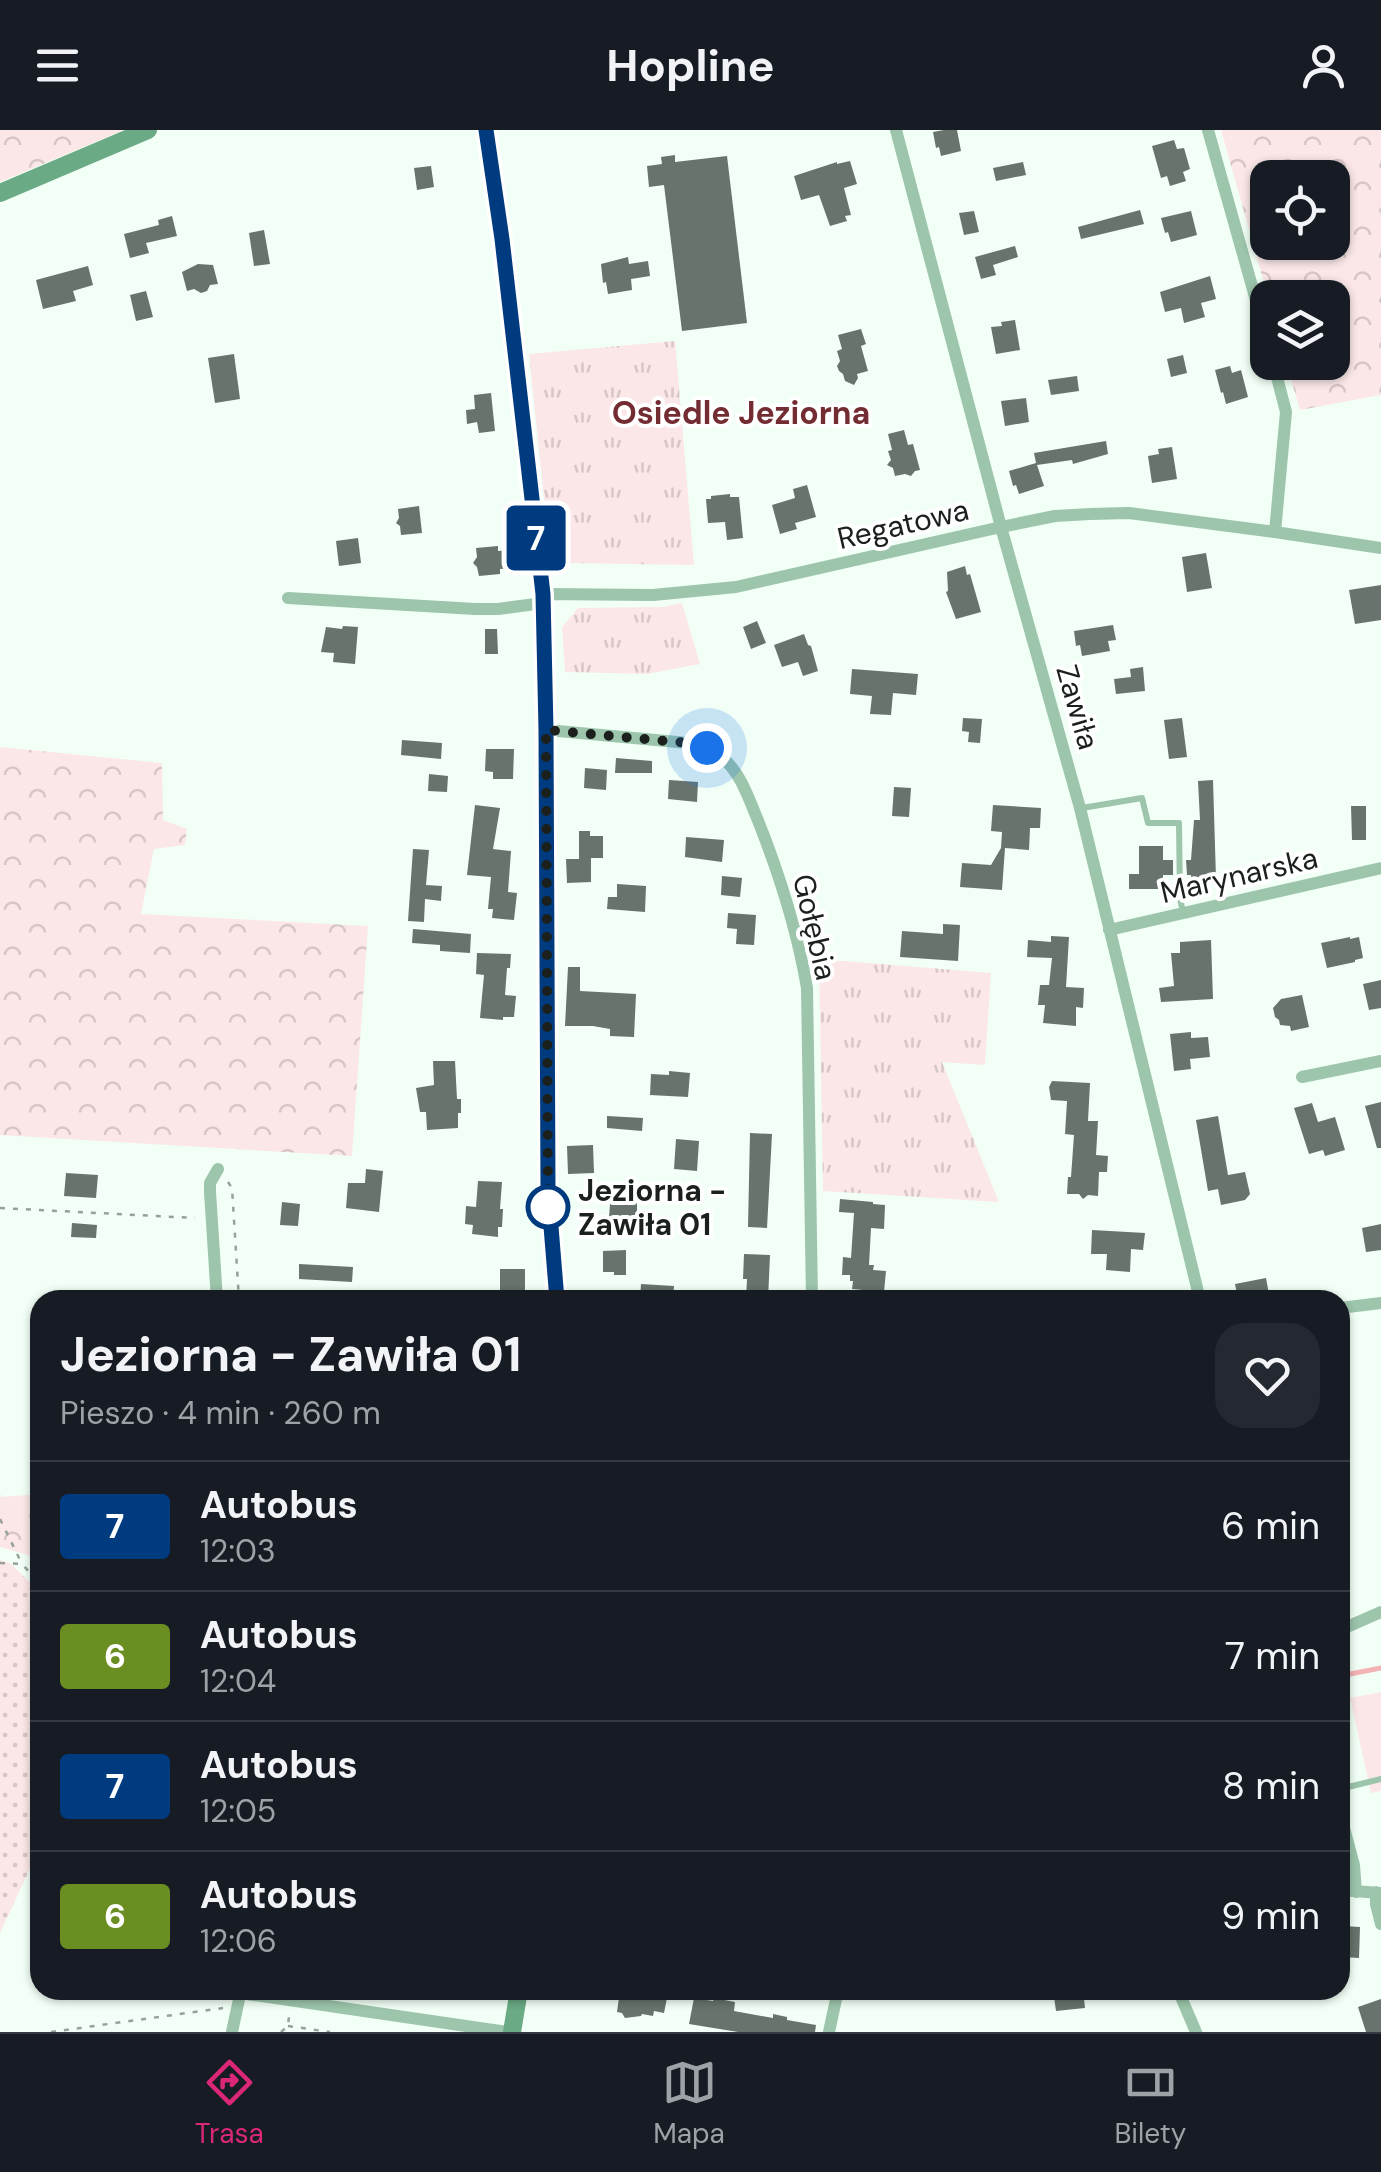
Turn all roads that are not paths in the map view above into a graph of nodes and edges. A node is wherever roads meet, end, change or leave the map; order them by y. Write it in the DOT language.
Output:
graph roads {
  1 [pos="148,130"];
  2 [pos="486,130"];
  3 [pos="896,130"];
  4 [pos="1208,130"];
  5 [pos="0,193"];
  6 [pos="1250,280"];
  7 [pos="1278,380"];
  8 [pos="1002,527"];
  9 [pos="1275,532"];
  10 [pos="1381,548"];
  11 [pos="288,598"];
  12 [pos="543,599"];
  13 [pos="546,730"];
  14 [pos="1080,808"];
  15 [pos="1381,868"];
  16 [pos="1184,914"];
  17 [pos="1109,930"];
  18 [pos="1381,1061"];
  19 [pos="1302,1077"];
  20 [pos="218,1169"];
  21 [pos="216,1290"];
  22 [pos="556,1290"];
  23 [pos="812,1290"];
  24 [pos="1198,1290"];
  25 [pos="1381,1303"];
  26 [pos="1350,1307"];
  27 [pos="1381,1612"];
  28 [pos="1350,1626"];
  29 [pos="1381,1779"];
  30 [pos="1350,1787"];
  31 [pos="1350,1849"];
  32 [pos="1350,1891"];
  33 [pos="1356,1892"];
  34 [pos="1378,1892"];
  35 [pos="1381,1924"];
  36 [pos="239,2000"];
  37 [pos="263,2000"];
  38 [pos="517,2000"];
  39 [pos="836,2000"];
  40 [pos="1182,2000"];
  41 [pos="232,2032"];
  42 [pos="509,2032"];
  43 [pos="830,2032"];
  44 [pos="1196,2032"];
  1 -- 5 [label="street"];
  2 -- 12 [label="street"];
  3 -- 8 [label="street, Zawiła"];
  4 -- 6 [label="street"];
  7 -- 9 [label="street"];
  8 -- 9 [label="street, Regatowa"];
  8 -- 12 [label="street, Regatowa"];
  8 -- 14 [label="street, Zawiła"];
  9 -- 10 [label="street, Regatowa"];
  11 -- 12 [label="street, Regatowa"];
  12 -- 13 [label="street"];
  13 -- 22 [label="street"];
  13 -- 23 [label="street, Gołębia"];
  14 -- 16 [label="lane"];
  14 -- 17 [label="street, Zawiła"];
  15 -- 16 [label="street, Marynarska"];
  16 -- 17 [label="street, Marynarska"];
  17 -- 24 [label="street, Zawiła"];
  18 -- 19 [label="street"];
  20 -- 21 [label="street"];
  25 -- 26 [label="street"];
  27 -- 28 [label="street"];
  29 -- 30 [label="lane"];
  31 -- 33 [label="street"];
  32 -- 33 [label="street"];
  33 -- 34 [label="street"];
  34 -- 35 [label="street"];
  36 -- 41 [label="street"];
  37 -- 42 [label="street"];
  38 -- 42 [label="street"];
  39 -- 43 [label="street"];
  40 -- 44 [label="street"];
}
